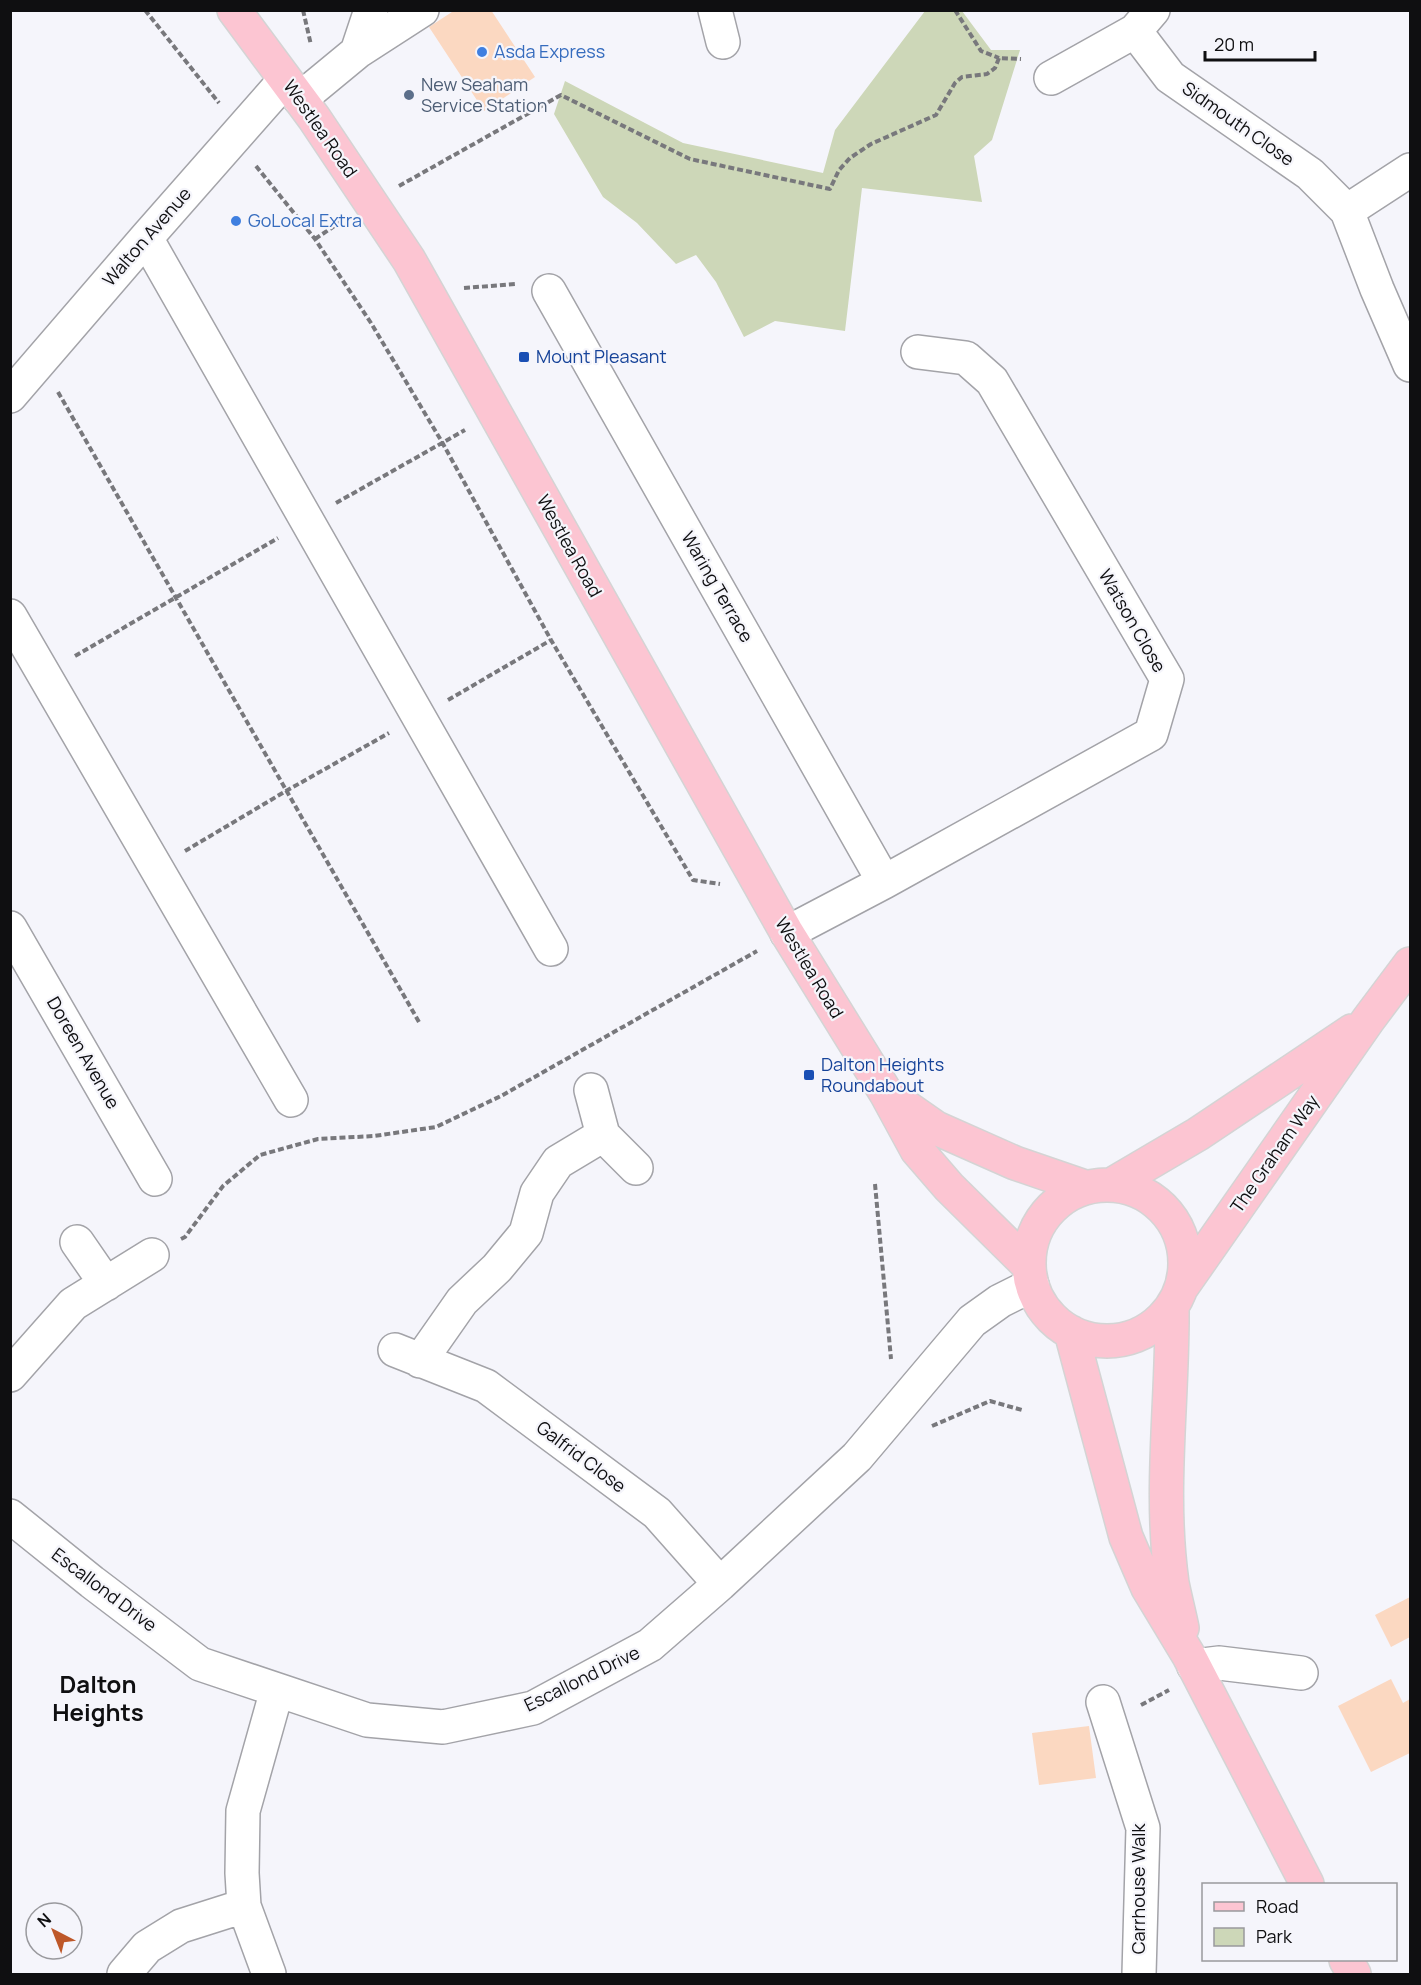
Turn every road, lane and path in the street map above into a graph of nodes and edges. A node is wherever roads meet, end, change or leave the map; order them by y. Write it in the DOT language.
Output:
graph roads {
  1 [pos="145,10"];
  2 [pos="234,10"];
  3 [pos="371,10"];
  4 [pos="422,10"];
  5 [pos="715,10"];
  6 [pos="955,10"];
  7 [pos="1144,21"];
  8 [pos="723,42"];
  9 [pos="357,52"];
  10 [pos="999,58"];
  11 [pos="1051,78"];
  12 [pos="293,89"];
  13 [pos="224,110"];
  14 [pos="251,160"];
  15 [pos="1410,170"];
  16 [pos="370,203"];
  17 [pos="1347,211"];
  18 [pos="146,238"];
  19 [pos="549,291"];
  20 [pos="429,296"];
  21 [pos="1407,348"];
  22 [pos="918,352"];
  23 [pos="39,360"];
  24 [pos="10,396"];
  25 [pos="495,415"];
  26 [pos="442,442"];
  27 [pos="307,520"];
  28 [pos="176,599"];
  29 [pos="10,616"];
  30 [pos="551,640"];
  31 [pos="44,674"];
  32 [pos="419,717"];
  33 [pos="286,791"];
  34 [pos="156,867"];
  35 [pos="884,882"];
  36 [pos="721,884"];
  37 [pos="10,928"];
  38 [pos="787,933"];
  39 [pos="754,940"];
  40 [pos="551,949"];
  41 [pos="1410,964"];
  42 [pos="1368,1020"];
  43 [pos="419,1022"];
  44 [pos="591,1090"];
  45 [pos="886,1093"];
  46 [pos="291,1100"];
  47 [pos="603,1135"];
  48 [pos="636,1168"];
  49 [pos="155,1179"];
  50 [pos="875,1184"];
  51 [pos="1099,1186"];
  52 [pos="77,1242"];
  53 [pos="152,1255"];
  54 [pos="1031,1276"];
  55 [pos="106,1284"];
  56 [pos="1177,1297"];
  57 [pos="1071,1332"];
  58 [pos="10,1375"];
  59 [pos="1022,1410"];
  60 [pos="896,1411"];
  61 [pos="929,1427"];
  62 [pos="17,1533"];
  63 [pos="720,1584"];
  64 [pos="1191,1661"];
  65 [pos="1300,1673"];
  66 [pos="277,1690"];
  67 [pos="1103,1702"];
  68 [pos="1306,1883"];
  69 [pos="244,1906"];
  70 [pos="124,1974"];
  71 [pos="268,1974"];
  72 [pos="1139,1974"];
  1 -- 13 [label="path"];
  2 -- 12 [label="main road, Westlea Road"];
  3 -- 9 [label="street"];
  4 -- 9 [label="street, Walton Avenue"];
  5 -- 8 [label="street"];
  6 -- 10 [label="path"];
  7 -- 11 [label="street, Sidmouth Close"];
  7 -- 17 [label="street, Sidmouth Close"];
  9 -- 12 [label="street, Walton Avenue"];
  10 -- 11 [label="path"];
  10 -- 16 [label="path"];
  12 -- 16 [label="main road, Westlea Road"];
  12 -- 18 [label="street, Walton Avenue"];
  14 -- 26 [label="path"];
  15 -- 17 [label="street"];
  16 -- 20 [label="main road, Westlea Road"];
  17 -- 21 [label="street, Sidmouth Close"];
  18 -- 23 [label="street, Walton Avenue"];
  18 -- 27 [label="street"];
  19 -- 20 [label="path"];
  19 -- 35 [label="street, Waring Terrace"];
  20 -- 25 [label="main road, Westlea Road"];
  22 -- 35 [label="street, Watson Close"];
  23 -- 24 [label="street, Walton Avenue"];
  23 -- 28 [label="path"];
  25 -- 26 [label="path"];
  25 -- 38 [label="main road, Westlea Road"];
  26 -- 27 [label="path"];
  26 -- 30 [label="path"];
  27 -- 28 [label="path"];
  27 -- 32 [label="street"];
  28 -- 31 [label="path"];
  28 -- 33 [label="path"];
  29 -- 31 [label="street"];
  30 -- 32 [label="path"];
  30 -- 36 [label="path"];
  31 -- 34 [label="street"];
  32 -- 33 [label="path"];
  32 -- 40 [label="street"];
  33 -- 34 [label="path"];
  33 -- 43 [label="path"];
  34 -- 46 [label="street"];
  35 -- 38 [label="street, Watson Close"];
  37 -- 49 [label="street, Doreen Avenue"];
  38 -- 45 [label="main road, Westlea Road"];
  39 -- 53 [label="path"];
  41 -- 42 [label="main road, The Graham Way"];
  42 -- 51 [label="main road, The Graham Way"];
  42 -- 56 [label="main road, The Graham Way"];
  44 -- 47 [label="street"];
  45 -- 51 [label="main road"];
  45 -- 54 [label="main road, Westlea Road"];
  47 -- 48 [label="street"];
  47 -- 63 [label="street, Galfrid Close"];
  50 -- 60 [label="path"];
  51 -- 54 [label="main road"];
  51 -- 56 [label="main road"];
  52 -- 55 [label="street"];
  53 -- 55 [label="street"];
  54 -- 57 [label="main road"];
  54 -- 60 [label="street, Escallond Drive"];
  55 -- 58 [label="street"];
  56 -- 57 [label="main road"];
  56 -- 64 [label="main road"];
  57 -- 64 [label="main road"];
  59 -- 61 [label="path"];
  60 -- 63 [label="street, Escallond Drive"];
  62 -- 66 [label="street, Escallond Drive"];
  63 -- 66 [label="street, Escallond Drive"];
  64 -- 65 [label="street"];
  64 -- 68 [label="main road"];
  66 -- 69 [label="street"];
  67 -- 72 [label="street, Carrhouse Walk"];
  69 -- 70 [label="street"];
  69 -- 71 [label="street"];
}
